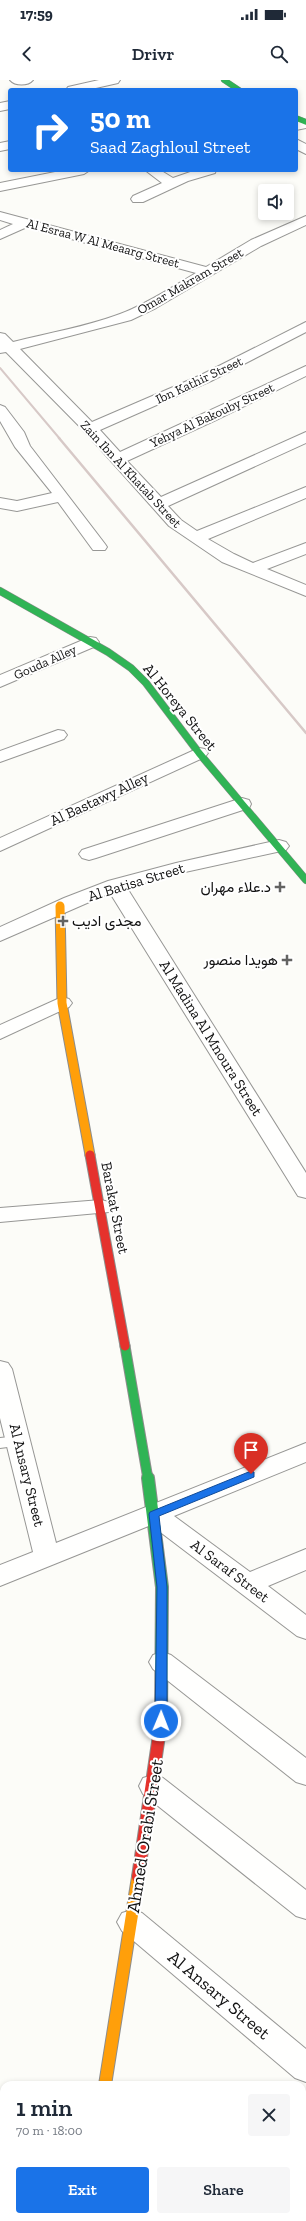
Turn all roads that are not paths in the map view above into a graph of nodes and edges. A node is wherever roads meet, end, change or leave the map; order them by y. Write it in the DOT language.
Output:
graph roads {
  1 [pos="16,80"];
  2 [pos="27,80"];
  3 [pos="114,80"];
  4 [pos="224,80"];
  5 [pos="80,88"];
  6 [pos="236,88"];
  7 [pos="74,172"];
  8 [pos="154,172"];
  9 [pos="204,172"];
  10 [pos="172,183"];
  11 [pos="0,187"];
  12 [pos="138,199"];
  13 [pos="0,216"];
  14 [pos="306,220"];
  15 [pos="28,222"];
  16 [pos="0,235"];
  17 [pos="206,271"];
  18 [pos="306,326"];
  19 [pos="3,344"];
  20 [pos="306,370"];
  21 [pos="2,414"];
  22 [pos="90,429"];
  23 [pos="306,438"];
  24 [pos="118,459"];
  25 [pos="306,492"];
  26 [pos="62,496"];
  27 [pos="0,503"];
  28 [pos="157,505"];
  29 [pos="195,538"];
  30 [pos="99,547"];
  31 [pos="306,548"];
  32 [pos="251,569"];
  33 [pos="0,591"];
  34 [pos="306,591"];
  35 [pos="90,642"];
  36 [pos="0,682"];
  37 [pos="58,735"];
  38 [pos="5,750"];
  39 [pos="199,753"];
  40 [pos="242,804"];
  41 [pos="0,846"];
  42 [pos="279,846"];
  43 [pos="88,854"];
  44 [pos="306,880"];
  45 [pos="115,885"];
  46 [pos="60,906"];
  47 [pos="0,934"];
  48 [pos="62,1003"];
  49 [pos="0,1033"];
  50 [pos="306,1191"];
  51 [pos="101,1207"];
  52 [pos="0,1215"];
  53 [pos="1,1375"];
  54 [pos="9,1442"];
  55 [pos="306,1452"];
  56 [pos="154,1514"];
  57 [pos="47,1558"];
  58 [pos="306,1559"];
  59 [pos="0,1576"];
  60 [pos="248,1584"];
  61 [pos="306,1628"];
  62 [pos="162,1662"];
  63 [pos="306,1774"];
  64 [pos="153,1786"];
  65 [pos="306,1907"];
  66 [pos="132,1922"];
  67 [pos="306,2068"];
  68 [pos="106,2081"];
  1 -- 2 [label="street"];
  3 -- 5 [label="street"];
  4 -- 6 [label="street"];
  7 -- 11 [label="street"];
  8 -- 10 [label="street"];
  9 -- 10 [label="street"];
  10 -- 12 [label="street"];
  13 -- 15 [label="street, Al Esraa W Al Meaarg Street"];
  14 -- 17 [label="street, Omar Makram Street"];
  15 -- 16 [label="street"];
  15 -- 17 [label="street, Al Esraa W Al Meaarg Street"];
  17 -- 19 [label="street, Omar Makram Street"];
  18 -- 22 [label="street, Ibn Kathir Street"];
  19 -- 22 [label="street, Zain Ibn Al Khatab Street"];
  20 -- 24 [label="street, Yehya Al Bakouby Street"];
  21 -- 26 [label="street"];
  22 -- 24 [label="street, Zain Ibn Al Khatab Street"];
  23 -- 28 [label="street"];
  24 -- 28 [label="street, Zain Ibn Al Khatab Street"];
  25 -- 29 [label="street"];
  26 -- 27 [label="street"];
  26 -- 30 [label="street"];
  28 -- 29 [label="street, Zain Ibn Al Khatab Street"];
  29 -- 32 [label="street, Zain Ibn Al Khatab Street"];
  31 -- 32 [label="street"];
  32 -- 34 [label="street, Zain Ibn Al Khatab Street"];
  33 -- 35 [label="street, Al Horeya Street"];
  35 -- 36 [label="street, Gouda Alley"];
  35 -- 39 [label="street, Al Horeya Street"];
  37 -- 38 [label="street"];
  39 -- 40 [label="street, Al Horeya Street"];
  39 -- 41 [label="street, Al Bastawy Alley"];
  40 -- 42 [label="street, Al Horeya Street"];
  40 -- 43 [label="street"];
  42 -- 44 [label="street, Al Horeya Street"];
  42 -- 45 [label="street, Al Batisa Street"];
  45 -- 46 [label="street, Al Batisa Street"];
  45 -- 50 [label="street, Al Madina Al Mnoura Street"];
  46 -- 47 [label="street, Al Batisa Street"];
  46 -- 48 [label="street, Barakat Street"];
  48 -- 49 [label="street"];
  48 -- 51 [label="street, Barakat Street"];
  51 -- 52 [label="street"];
  51 -- 56 [label="street, Barakat Street"];
  53 -- 54 [label="street, Al Ansary Street"];
  54 -- 57 [label="street, Al Ansary Street"];
  55 -- 56 [label="street"];
  56 -- 57 [label="street"];
  56 -- 60 [label="street, Al Saraf Street"];
  56 -- 62 [label="street, Ahmed Orabi Street"];
  57 -- 59 [label="street"];
  58 -- 60 [label="street"];
  60 -- 61 [label="street, Al Saraf Street"];
  62 -- 63 [label="street"];
  62 -- 64 [label="street, Ahmed Orabi Street"];
  64 -- 65 [label="street"];
  64 -- 66 [label="street, Ahmed Orabi Street"];
  66 -- 67 [label="street, Al Ansary Street"];
  66 -- 68 [label="street, Ahmed Orabi Street"];
}
